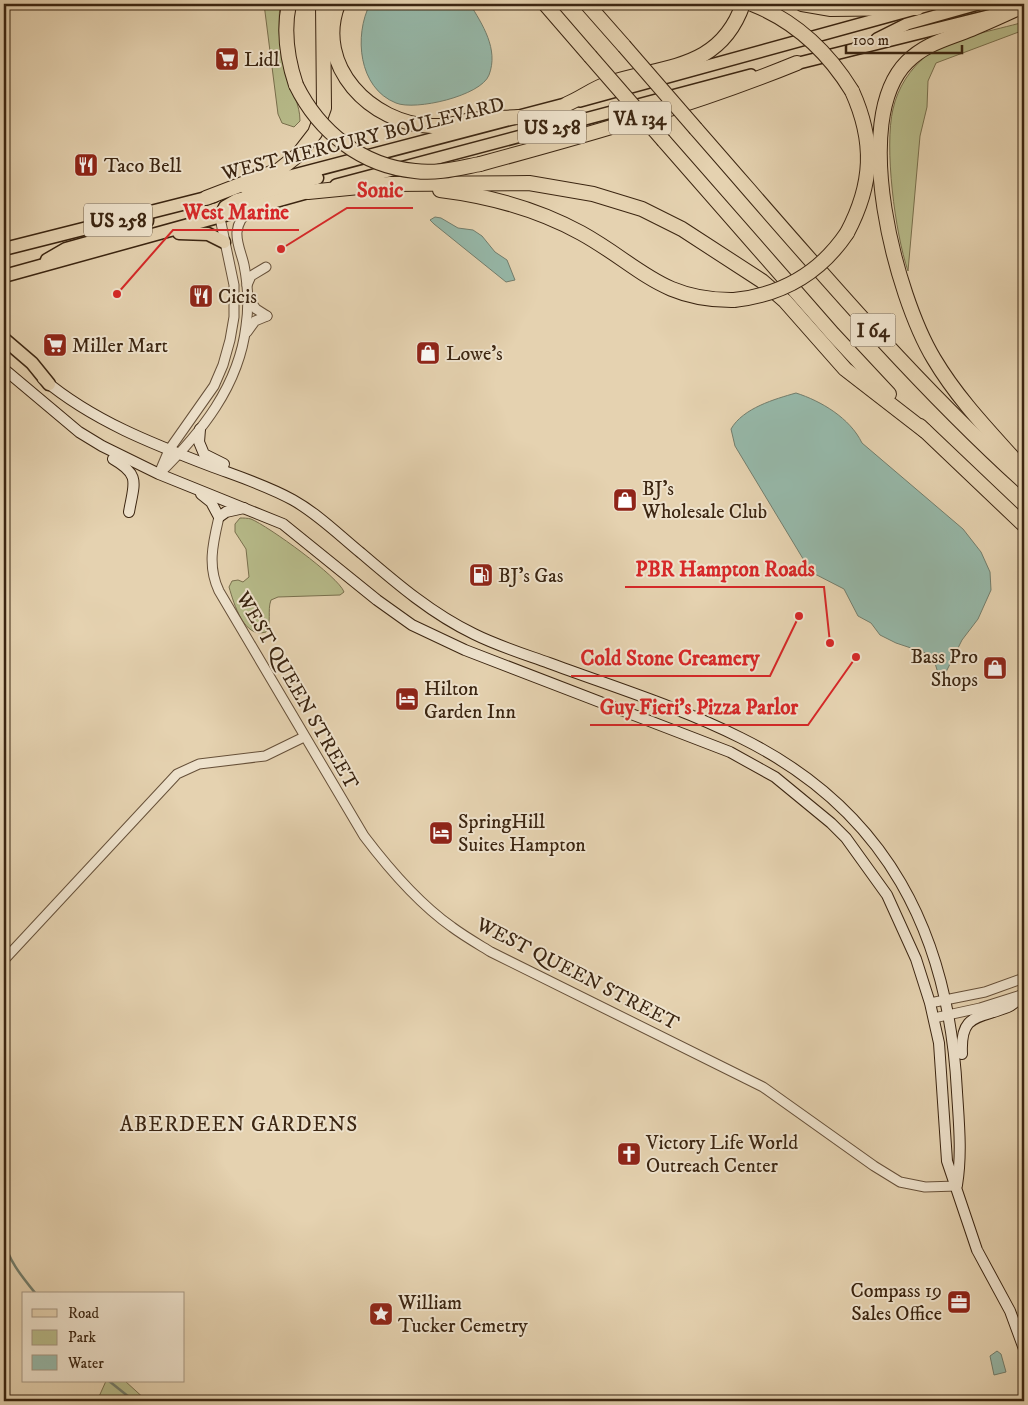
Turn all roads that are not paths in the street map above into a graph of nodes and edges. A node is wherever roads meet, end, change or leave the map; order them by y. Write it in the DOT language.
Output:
graph roads {
  1 [pos="288,4"];
  2 [pos="323,4"];
  3 [pos="338,4"];
  4 [pos="535,4"];
  5 [pos="546,4"];
  6 [pos="587,4"];
  7 [pos="599,4"];
  8 [pos="743,4"];
  9 [pos="752,4"];
  10 [pos="802,4"];
  11 [pos="933,4"];
  12 [pos="978,4"];
  13 [pos="1022,7"];
  14 [pos="917,8"];
  15 [pos="560,21"];
  16 [pos="629,45"];
  17 [pos="855,50"];
  18 [pos="797,63"];
  19 [pos="567,104"];
  20 [pos="519,117"];
  21 [pos="355,161"];
  22 [pos="362,188"];
  23 [pos="308,192"];
  24 [pos="206,198"];
  25 [pos="252,208"];
  26 [pos="147,213"];
  27 [pos="220,218"];
  28 [pos="166,232"];
  29 [pos="224,242"];
  30 [pos="4,249"];
  31 [pos="242,259"];
  32 [pos="34,268"];
  33 [pos="4,276"];
  34 [pos="247,291"];
  35 [pos="245,334"];
  36 [pos="4,339"];
  37 [pos="4,346"];
  38 [pos="4,369"];
  39 [pos="49,384"];
  40 [pos="200,429"];
  41 [pos="925,431"];
  42 [pos="79,432"];
  43 [pos="169,450"];
  44 [pos="180,454"];
  45 [pos="1024,470"];
  46 [pos="159,474"];
  47 [pos="248,480"];
  48 [pos="1024,482"];
  49 [pos="190,486"];
  50 [pos="248,508"];
  51 [pos="129,512"];
  52 [pos="219,517"];
  53 [pos="1024,525"];
  54 [pos="304,737"];
  55 [pos="4,960"];
  56 [pos="1024,978"];
  57 [pos="1024,994"];
  58 [pos="947,1000"];
  59 [pos="930,1003"];
  60 [pos="950,1014"];
  61 [pos="934,1018"];
  62 [pos="958,1107"];
  63 [pos="957,1186"];
  64 [pos="1024,1349"];
  1 -- 18 [label="highway, VA 134, bridge"];
  2 -- 24 [label="highway"];
  3 -- 20 [label="highway"];
  4 -- 15 [label="highway"];
  5 -- 15 [label="highway, I 64"];
  6 -- 16 [label="highway, I 64"];
  7 -- 16 [label="highway"];
  8 -- 19 [label="highway"];
  9 -- 22 [label="highway, bridge"];
  10 -- 14 [label="highway"];
  11 -- 14 [label="main road, WEST MERCURY BOULEVARD / US 258"];
  12 -- 17 [label="main road"];
  13 -- 17 [label="main road, WEST MERCURY BOULEVARD / US 258"];
  13 -- 45 [label="highway"];
  14 -- 19 [label="main road, WEST MERCURY BOULEVARD / US 258"];
  15 -- 41 [label="highway, I 64, bridge"];
  16 -- 48 [label="highway, I 64, bridge"];
  17 -- 18 [label="main road, WEST MERCURY BOULEVARD / US 258"];
  18 -- 23 [label="main road, WEST MERCURY BOULEVARD / US 258"];
  19 -- 20 [label="highway, WEST MERCURY BOULEVARD / US 258"];
  20 -- 21 [label="highway, WEST MERCURY BOULEVARD / US 258"];
  21 -- 24 [label="highway, WEST MERCURY BOULEVARD / US 258"];
  21 -- 27 [label="highway"];
  22 -- 23 [label="highway"];
  22 -- 41 [label="highway"];
  23 -- 25 [label="highway, WEST MERCURY BOULEVARD / US 258"];
  24 -- 26 [label="highway, WEST MERCURY BOULEVARD / US 258"];
  25 -- 27 [label="highway, WEST MERCURY BOULEVARD / US 258"];
  25 -- 31 [label="street"];
  26 -- 30 [label="highway, WEST MERCURY BOULEVARD / US 258"];
  26 -- 32 [label="highway"];
  27 -- 28 [label="highway, WEST MERCURY BOULEVARD / US 258"];
  27 -- 29 [label="street"];
  28 -- 29 [label="highway"];
  28 -- 32 [label="highway, WEST MERCURY BOULEVARD / US 258"];
  29 -- 43 [label="street"];
  31 -- 34 [label="street"];
  31 -- 34 [label="street"];
  32 -- 33 [label="highway, WEST MERCURY BOULEVARD / US 258"];
  34 -- 35 [label="street"];
  34 -- 35 [label="street"];
  35 -- 40 [label="street"];
  36 -- 39 [label="highway"];
  37 -- 39 [label="main road"];
  38 -- 42 [label="main road"];
  39 -- 43 [label="main road"];
  40 -- 44 [label="street"];
  40 -- 47 [label="main road"];
  41 -- 53 [label="highway, I 64"];
  42 -- 46 [label="main road"];
  42 -- 51 [label="main road"];
  43 -- 44 [label="main road"];
  43 -- 46 [label="street"];
  44 -- 46 [label="street"];
  44 -- 47 [label="main road"];
  46 -- 49 [label="main road"];
  47 -- 58 [label="main road"];
  49 -- 50 [label="main road"];
  49 -- 52 [label="main road"];
  50 -- 52 [label="main road"];
  50 -- 59 [label="main road"];
  52 -- 54 [label="street, WEST QUEEN STREET"];
  54 -- 55 [label="street"];
  54 -- 63 [label="street, WEST QUEEN STREET"];
  56 -- 58 [label="street"];
  57 -- 60 [label="street"];
  57 -- 62 [label="main road"];
  58 -- 59 [label="street"];
  58 -- 60 [label="main road"];
  59 -- 61 [label="main road"];
  60 -- 61 [label="street"];
  60 -- 62 [label="main road"];
  61 -- 63 [label="main road"];
  62 -- 63 [label="main road"];
  63 -- 64 [label="main road"];
}
